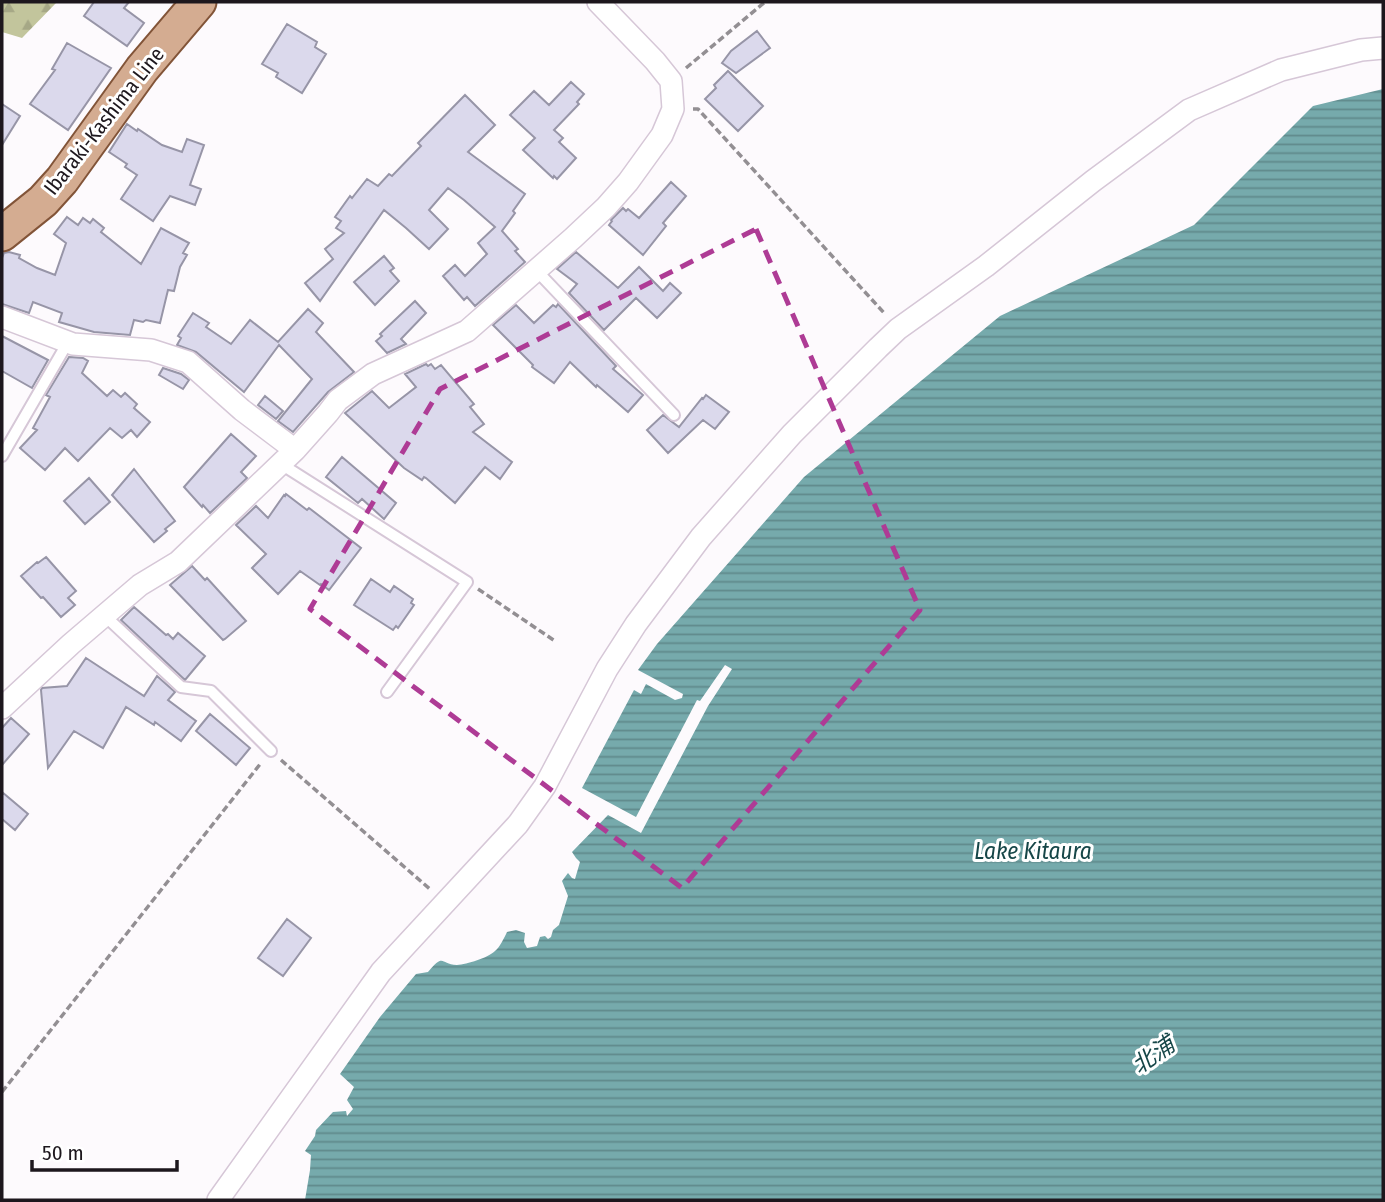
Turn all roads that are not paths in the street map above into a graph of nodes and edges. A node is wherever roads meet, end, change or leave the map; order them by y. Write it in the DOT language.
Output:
graph roads {
  1 [pos="199,2"];
  2 [pos="598,2"];
  3 [pos="1383,48"];
  4 [pos="2,234"];
  5 [pos="535,270"];
  6 [pos="2,317"];
  7 [pos="68,342"];
  8 [pos="674,415"];
  9 [pos="2,456"];
  10 [pos="288,457"];
  11 [pos="104,615"];
  12 [pos="387,692"];
  13 [pos="2,708"];
  14 [pos="271,751"];
  15 [pos="218,1200"];
  1 -- 4 [label="main road, Ibaraki-Kashima Line"];
  2 -- 5 [label="street"];
  3 -- 15 [label="street"];
  5 -- 8 [label="lane"];
  5 -- 10 [label="street"];
  6 -- 7 [label="street"];
  7 -- 9 [label="lane"];
  7 -- 10 [label="street"];
  10 -- 11 [label="street"];
  10 -- 12 [label="lane"];
  11 -- 13 [label="street"];
  11 -- 14 [label="lane"];
}
